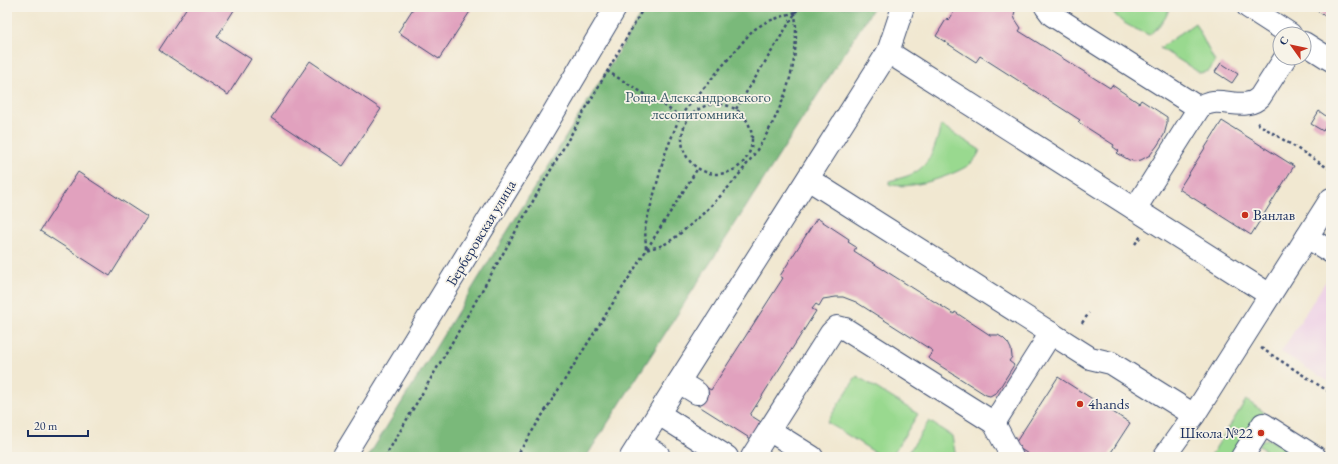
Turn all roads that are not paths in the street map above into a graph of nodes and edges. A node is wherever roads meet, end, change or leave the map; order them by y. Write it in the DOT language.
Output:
graph roads {
  1 [pos="616,7"];
  2 [pos="903,7"];
  3 [pos="1046,7"];
  4 [pos="1248,7"];
  5 [pos="1278,26"];
  6 [pos="1312,48"];
  7 [pos="888,52"];
  8 [pos="1331,60"];
  9 [pos="1280,66"];
  10 [pos="1199,108"];
  11 [pos="808,179"];
  12 [pos="1331,198"];
  13 [pos="1135,209"];
  14 [pos="1307,237"];
  15 [pos="1331,252"];
  16 [pos="1270,294"];
  17 [pos="1051,333"];
  18 [pos="659,414"];
  19 [pos="1194,415"];
  20 [pos="994,423"];
  21 [pos="769,430"];
  22 [pos="643,451"];
  23 [pos="343,457"];
  24 [pos="727,457"];
  25 [pos="752,457"];
  26 [pos="812,457"];
  27 [pos="1012,457"];
  28 [pos="1164,457"];
  29 [pos="1242,457"];
  30 [pos="1315,457"];
  1 -- 23 [label="street, Берберовская улица"];
  2 -- 7 [label="street"];
  3 -- 10 [label="street"];
  4 -- 5 [label="street"];
  6 -- 8 [label="street"];
  7 -- 11 [label="street"];
  7 -- 13 [label="street"];
  9 -- 10 [label="street"];
  10 -- 13 [label="street"];
  11 -- 17 [label="street"];
  11 -- 18 [label="street"];
  12 -- 14 [label="street"];
  13 -- 16 [label="street"];
  14 -- 15 [label="street"];
  14 -- 16 [label="street"];
  16 -- 19 [label="street"];
  17 -- 19 [label="street"];
  17 -- 20 [label="street"];
  18 -- 22 [label="street"];
  18 -- 24 [label="street"];
  19 -- 28 [label="street"];
  20 -- 21 [label="street"];
  20 -- 27 [label="street"];
  21 -- 25 [label="street"];
  21 -- 26 [label="street"];
  29 -- 30 [label="street"];
}
